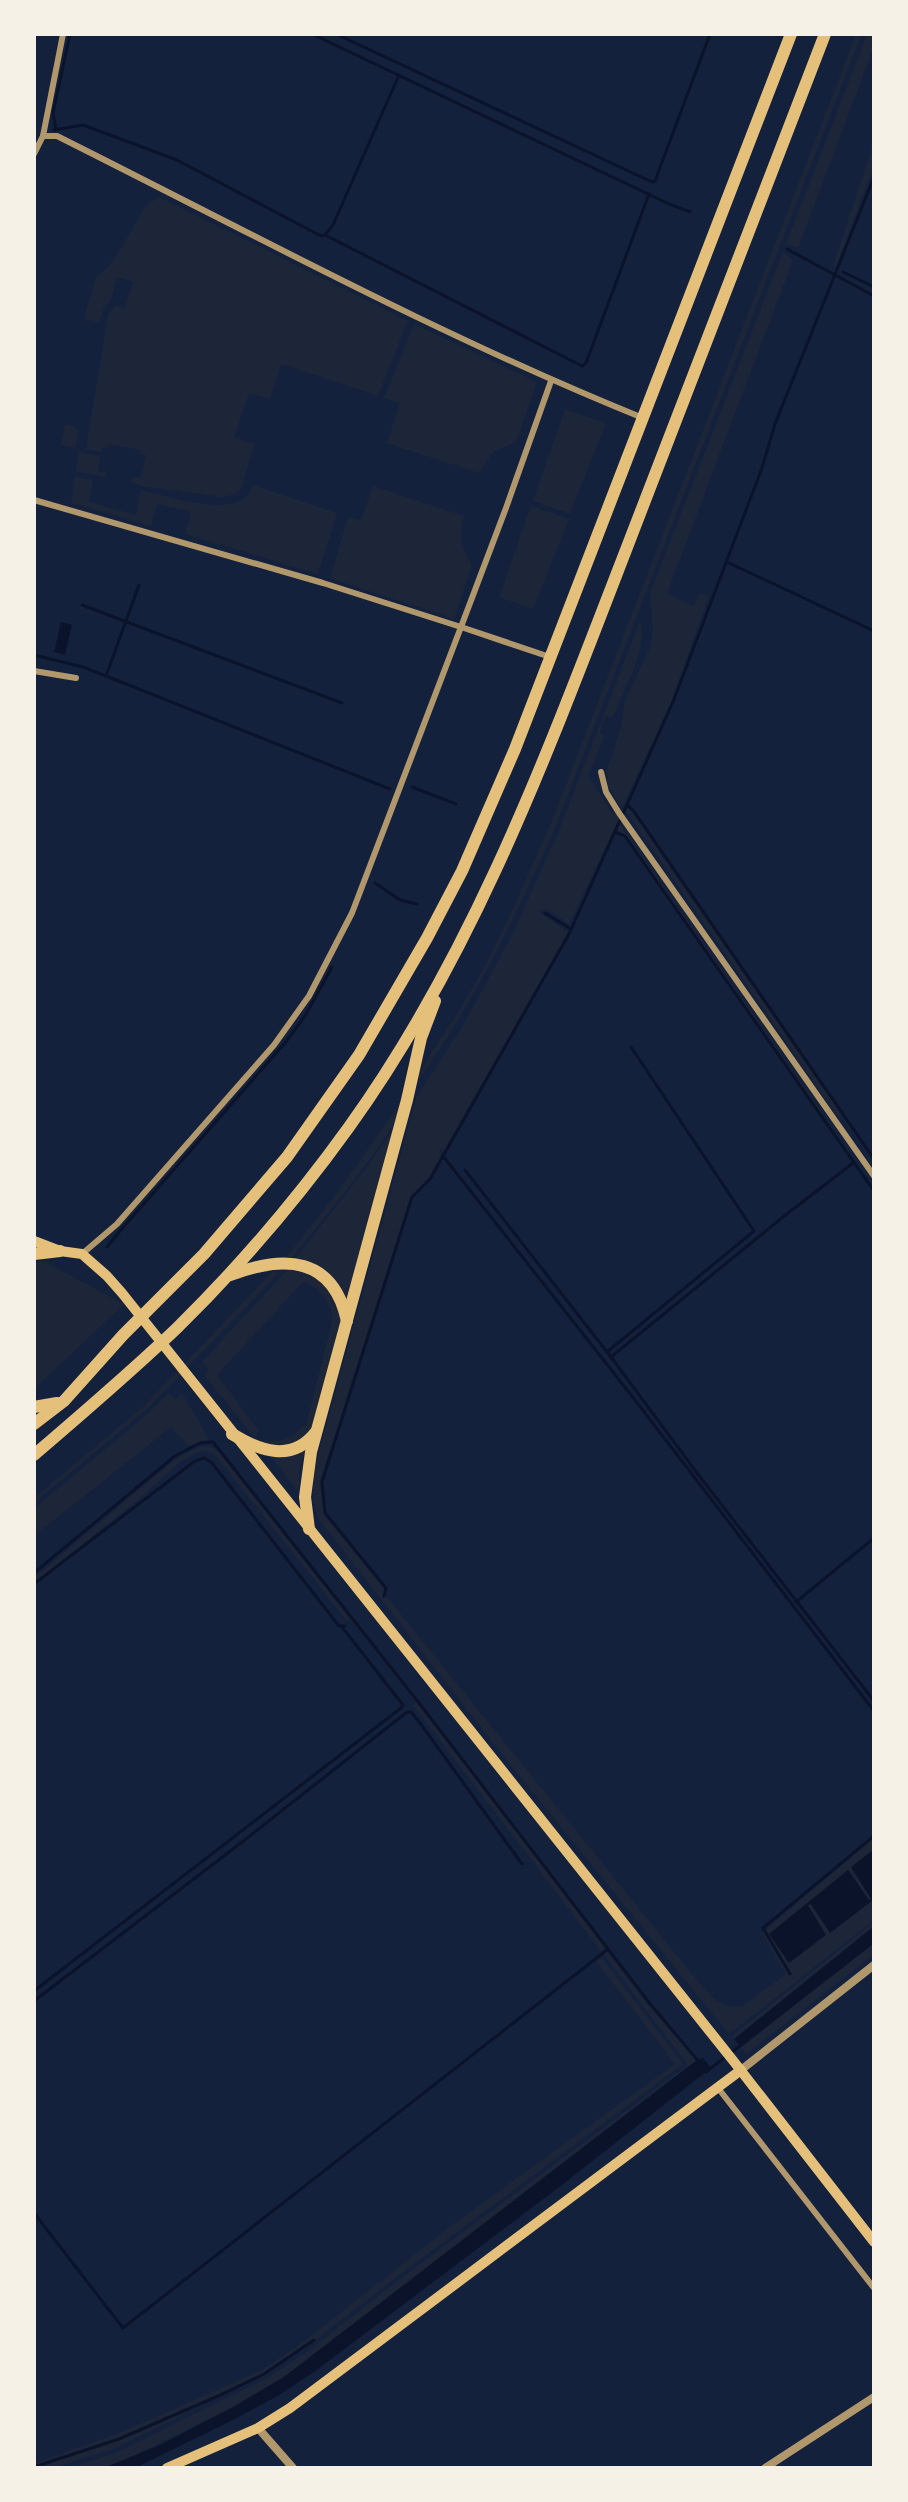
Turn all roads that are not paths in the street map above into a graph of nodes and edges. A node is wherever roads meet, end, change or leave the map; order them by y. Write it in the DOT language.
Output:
graph roads {
  1 [pos="63,34"];
  2 [pos="791,34"];
  3 [pos="825,34"];
  4 [pos="43,136"];
  5 [pos="34,154"];
  6 [pos="551,381"];
  7 [pos="643,418"];
  8 [pos="34,500"];
  9 [pos="461,627"];
  10 [pos="550,657"];
  11 [pos="34,671"];
  12 [pos="76,678"];
  13 [pos="601,772"];
  14 [pos="455,953"];
  15 [pos="873,1176"];
  16 [pos="34,1241"];
  17 [pos="60,1251"];
  18 [pos="34,1254"];
  19 [pos="82,1254"];
  20 [pos="228,1276"];
  21 [pos="348,1322"];
  22 [pos="64,1401"];
  23 [pos="34,1407"];
  24 [pos="34,1424"];
  25 [pos="320,1427"];
  26 [pos="232,1434"];
  27 [pos="34,1455"];
  28 [pos="309,1529"];
  29 [pos="873,1965"];
  30 [pos="738,2066"];
  31 [pos="718,2088"];
  32 [pos="873,2242"];
  33 [pos="873,2288"];
  34 [pos="873,2397"];
  35 [pos="258,2428"];
  36 [pos="167,2468"];
  37 [pos="292,2468"];
  38 [pos="765,2468"];
  1 -- 4 [label="street"];
  2 -- 7 [label="highway"];
  3 -- 14 [label="highway"];
  4 -- 5 [label="street"];
  4 -- 6 [label="street"];
  6 -- 7 [label="street"];
  6 -- 9 [label="street"];
  7 -- 10 [label="highway"];
  8 -- 9 [label="street"];
  9 -- 10 [label="street"];
  9 -- 19 [label="street"];
  10 -- 22 [label="highway"];
  11 -- 12 [label="street"];
  13 -- 15 [label="street"];
  14 -- 20 [label="highway"];
  14 -- 21 [label="highway"];
  16 -- 17 [label="main road"];
  17 -- 18 [label="highway"];
  17 -- 19 [label="main road"];
  19 -- 26 [label="main road"];
  20 -- 21 [label="highway"];
  20 -- 27 [label="highway"];
  21 -- 25 [label="highway"];
  22 -- 23 [label="highway"];
  22 -- 24 [label="highway"];
  25 -- 26 [label="highway"];
  25 -- 28 [label="highway"];
  26 -- 28 [label="main road"];
  28 -- 30 [label="main road"];
  29 -- 30 [label="street"];
  30 -- 31 [label="main road"];
  30 -- 32 [label="main road"];
  31 -- 33 [label="street"];
  31 -- 35 [label="main road"];
  34 -- 38 [label="street"];
  35 -- 36 [label="main road"];
  35 -- 37 [label="street"];
}
